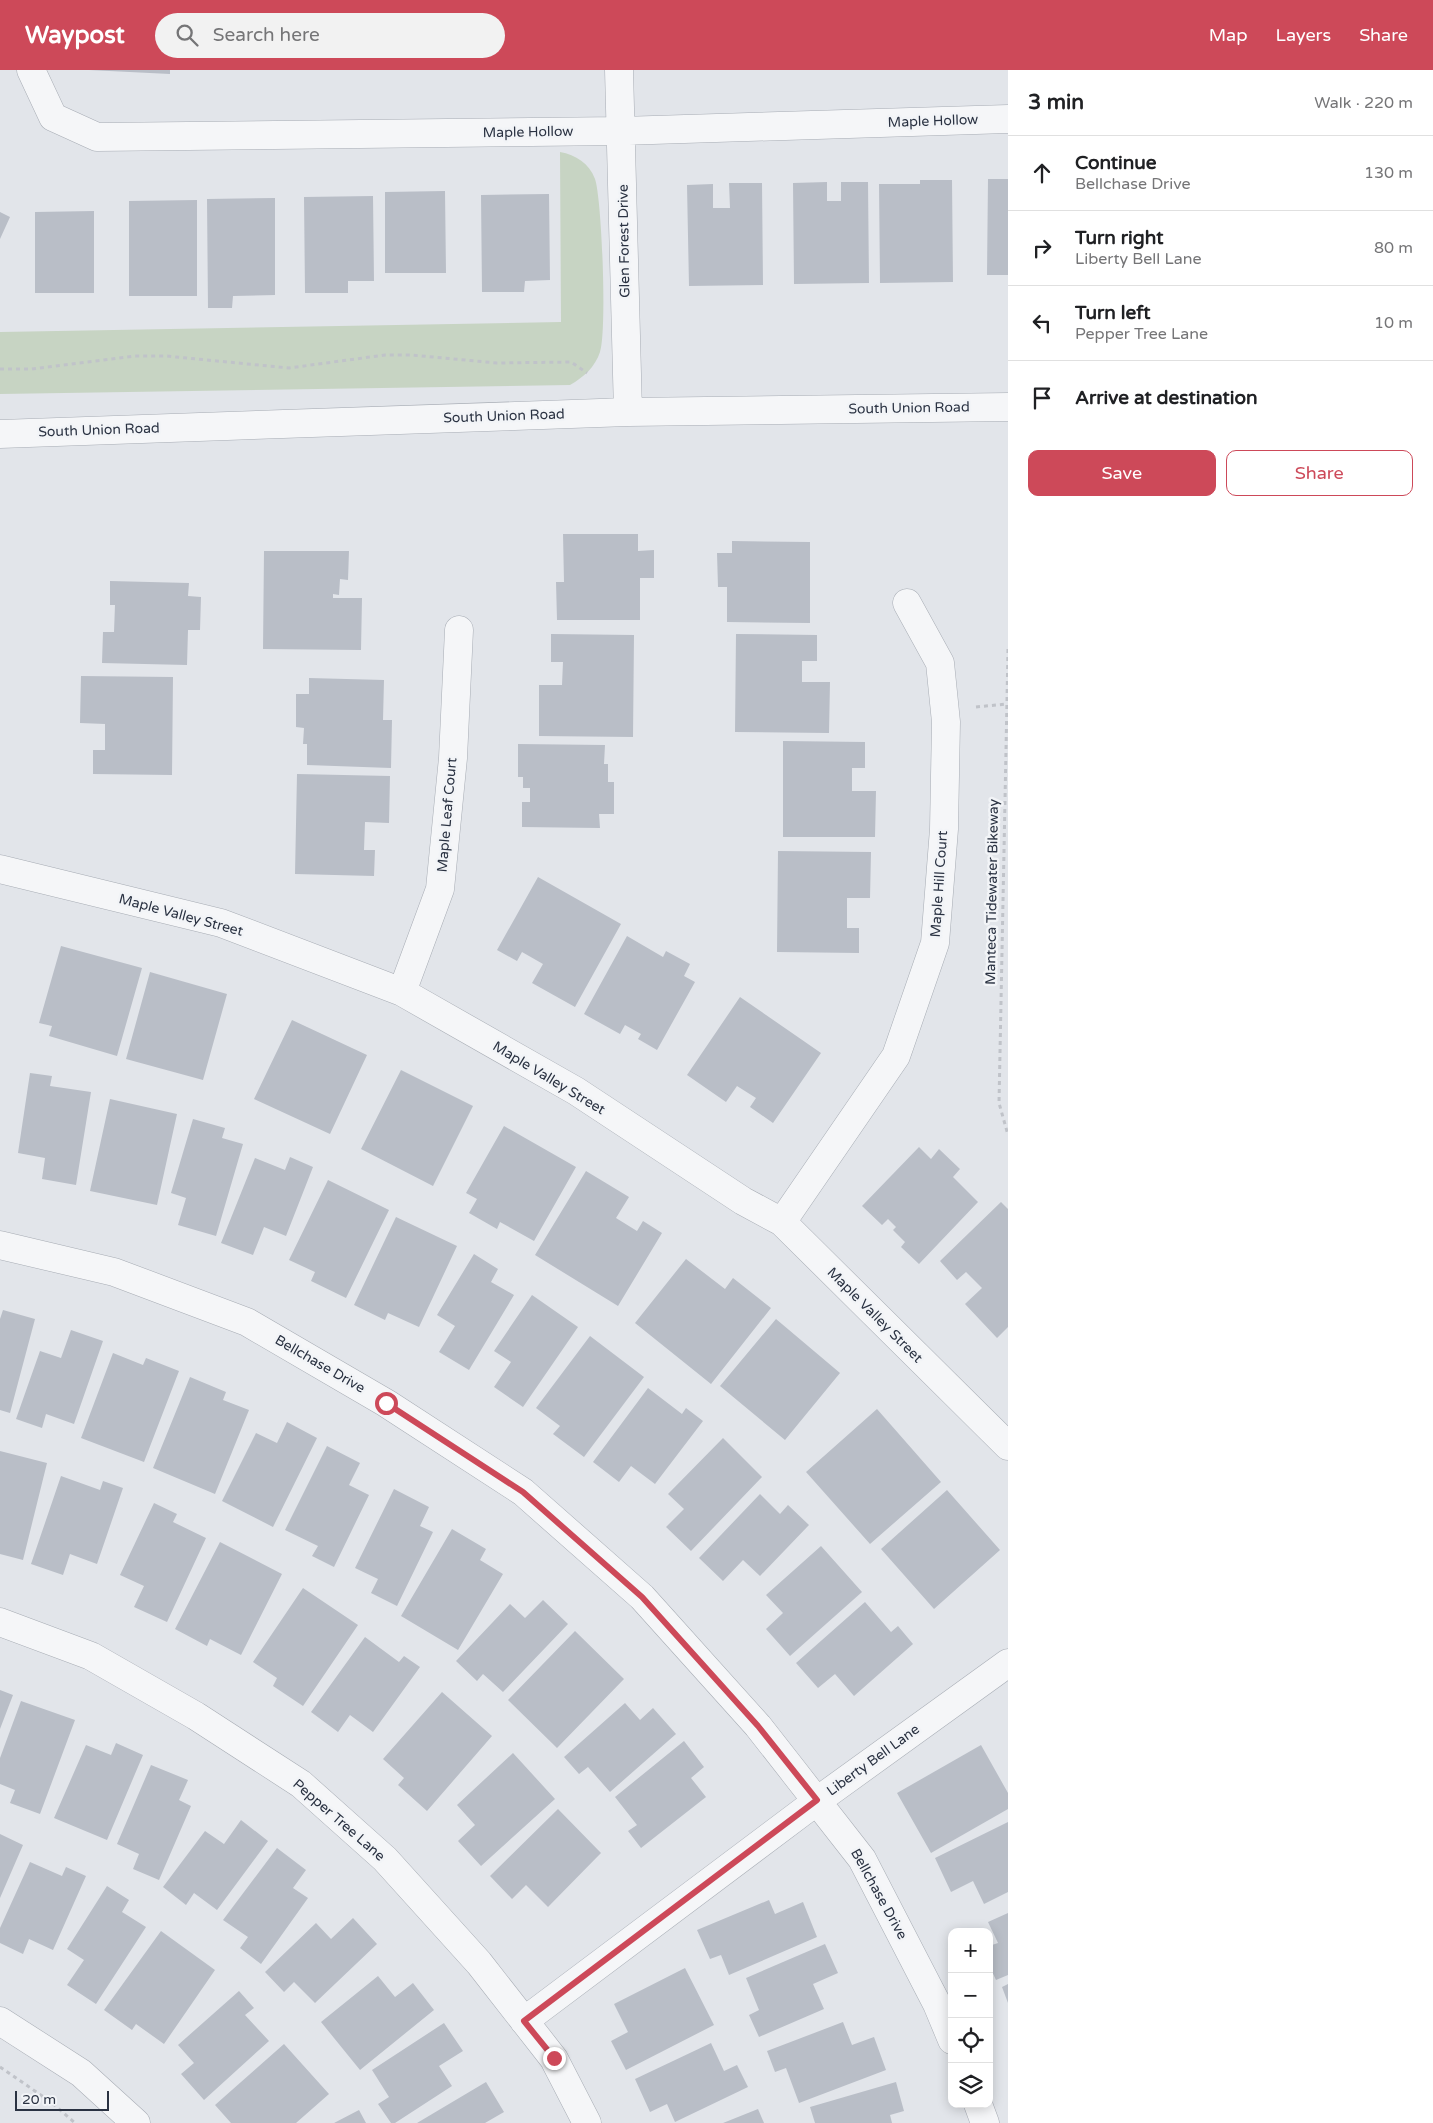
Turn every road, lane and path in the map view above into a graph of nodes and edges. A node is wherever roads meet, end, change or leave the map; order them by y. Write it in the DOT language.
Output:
graph roads {
  1 [pos="31,70"];
  2 [pos="620,70"];
  3 [pos="1008,119"];
  4 [pos="621,131"];
  5 [pos="0,369"];
  6 [pos="587,373"];
  7 [pos="1008,407"];
  8 [pos="628,412"];
  9 [pos="0,434"];
  10 [pos="907,603"];
  11 [pos="459,630"];
  12 [pos="1008,649"];
  13 [pos="1007,704"];
  14 [pos="976,707"];
  15 [pos="0,869"];
  16 [pos="402,992"];
  17 [pos="1008,1135"];
  18 [pos="782,1222"];
  19 [pos="0,1245"];
  20 [pos="1008,1446"];
  21 [pos="0,1622"];
  22 [pos="1008,1663"];
  23 [pos="817,1800"];
  24 [pos="0,2021"];
  25 [pos="524,2021"];
  26 [pos="948,2030"];
  27 [pos="0,2067"];
  28 [pos="979,2108"];
  29 [pos="75,2123"];
  30 [pos="136,2123"];
  31 [pos="587,2123"];
  32 [pos="985,2123"];
  1 -- 4 [label="street, Maple Hollow"];
  2 -- 4 [label="street, Glen Forest Drive"];
  3 -- 4 [label="street, Maple Hollow"];
  4 -- 8 [label="street, Glen Forest Drive"];
  5 -- 6 [label="path"];
  7 -- 8 [label="street, South Union Road"];
  8 -- 9 [label="street, South Union Road"];
  10 -- 18 [label="street, Maple Hill Court"];
  11 -- 16 [label="street, Maple Leaf Court"];
  12 -- 13 [label="path, Manteca Tidewater Bikeway"];
  13 -- 14 [label="path"];
  13 -- 17 [label="path, Manteca Tidewater Bikeway"];
  15 -- 16 [label="street, Maple Valley Street"];
  16 -- 18 [label="street, Maple Valley Street"];
  18 -- 20 [label="street, Maple Valley Street"];
  19 -- 23 [label="street, Bellchase Drive"];
  21 -- 25 [label="street, Pepper Tree Lane"];
  22 -- 23 [label="street, Liberty Bell Lane"];
  23 -- 25 [label="street, Liberty Bell Lane"];
  23 -- 26 [label="street, Bellchase Drive"];
  24 -- 30 [label="street"];
  25 -- 31 [label="street, Pepper Tree Lane"];
  27 -- 29 [label="path"];
  28 -- 32 [label="street"];
}
